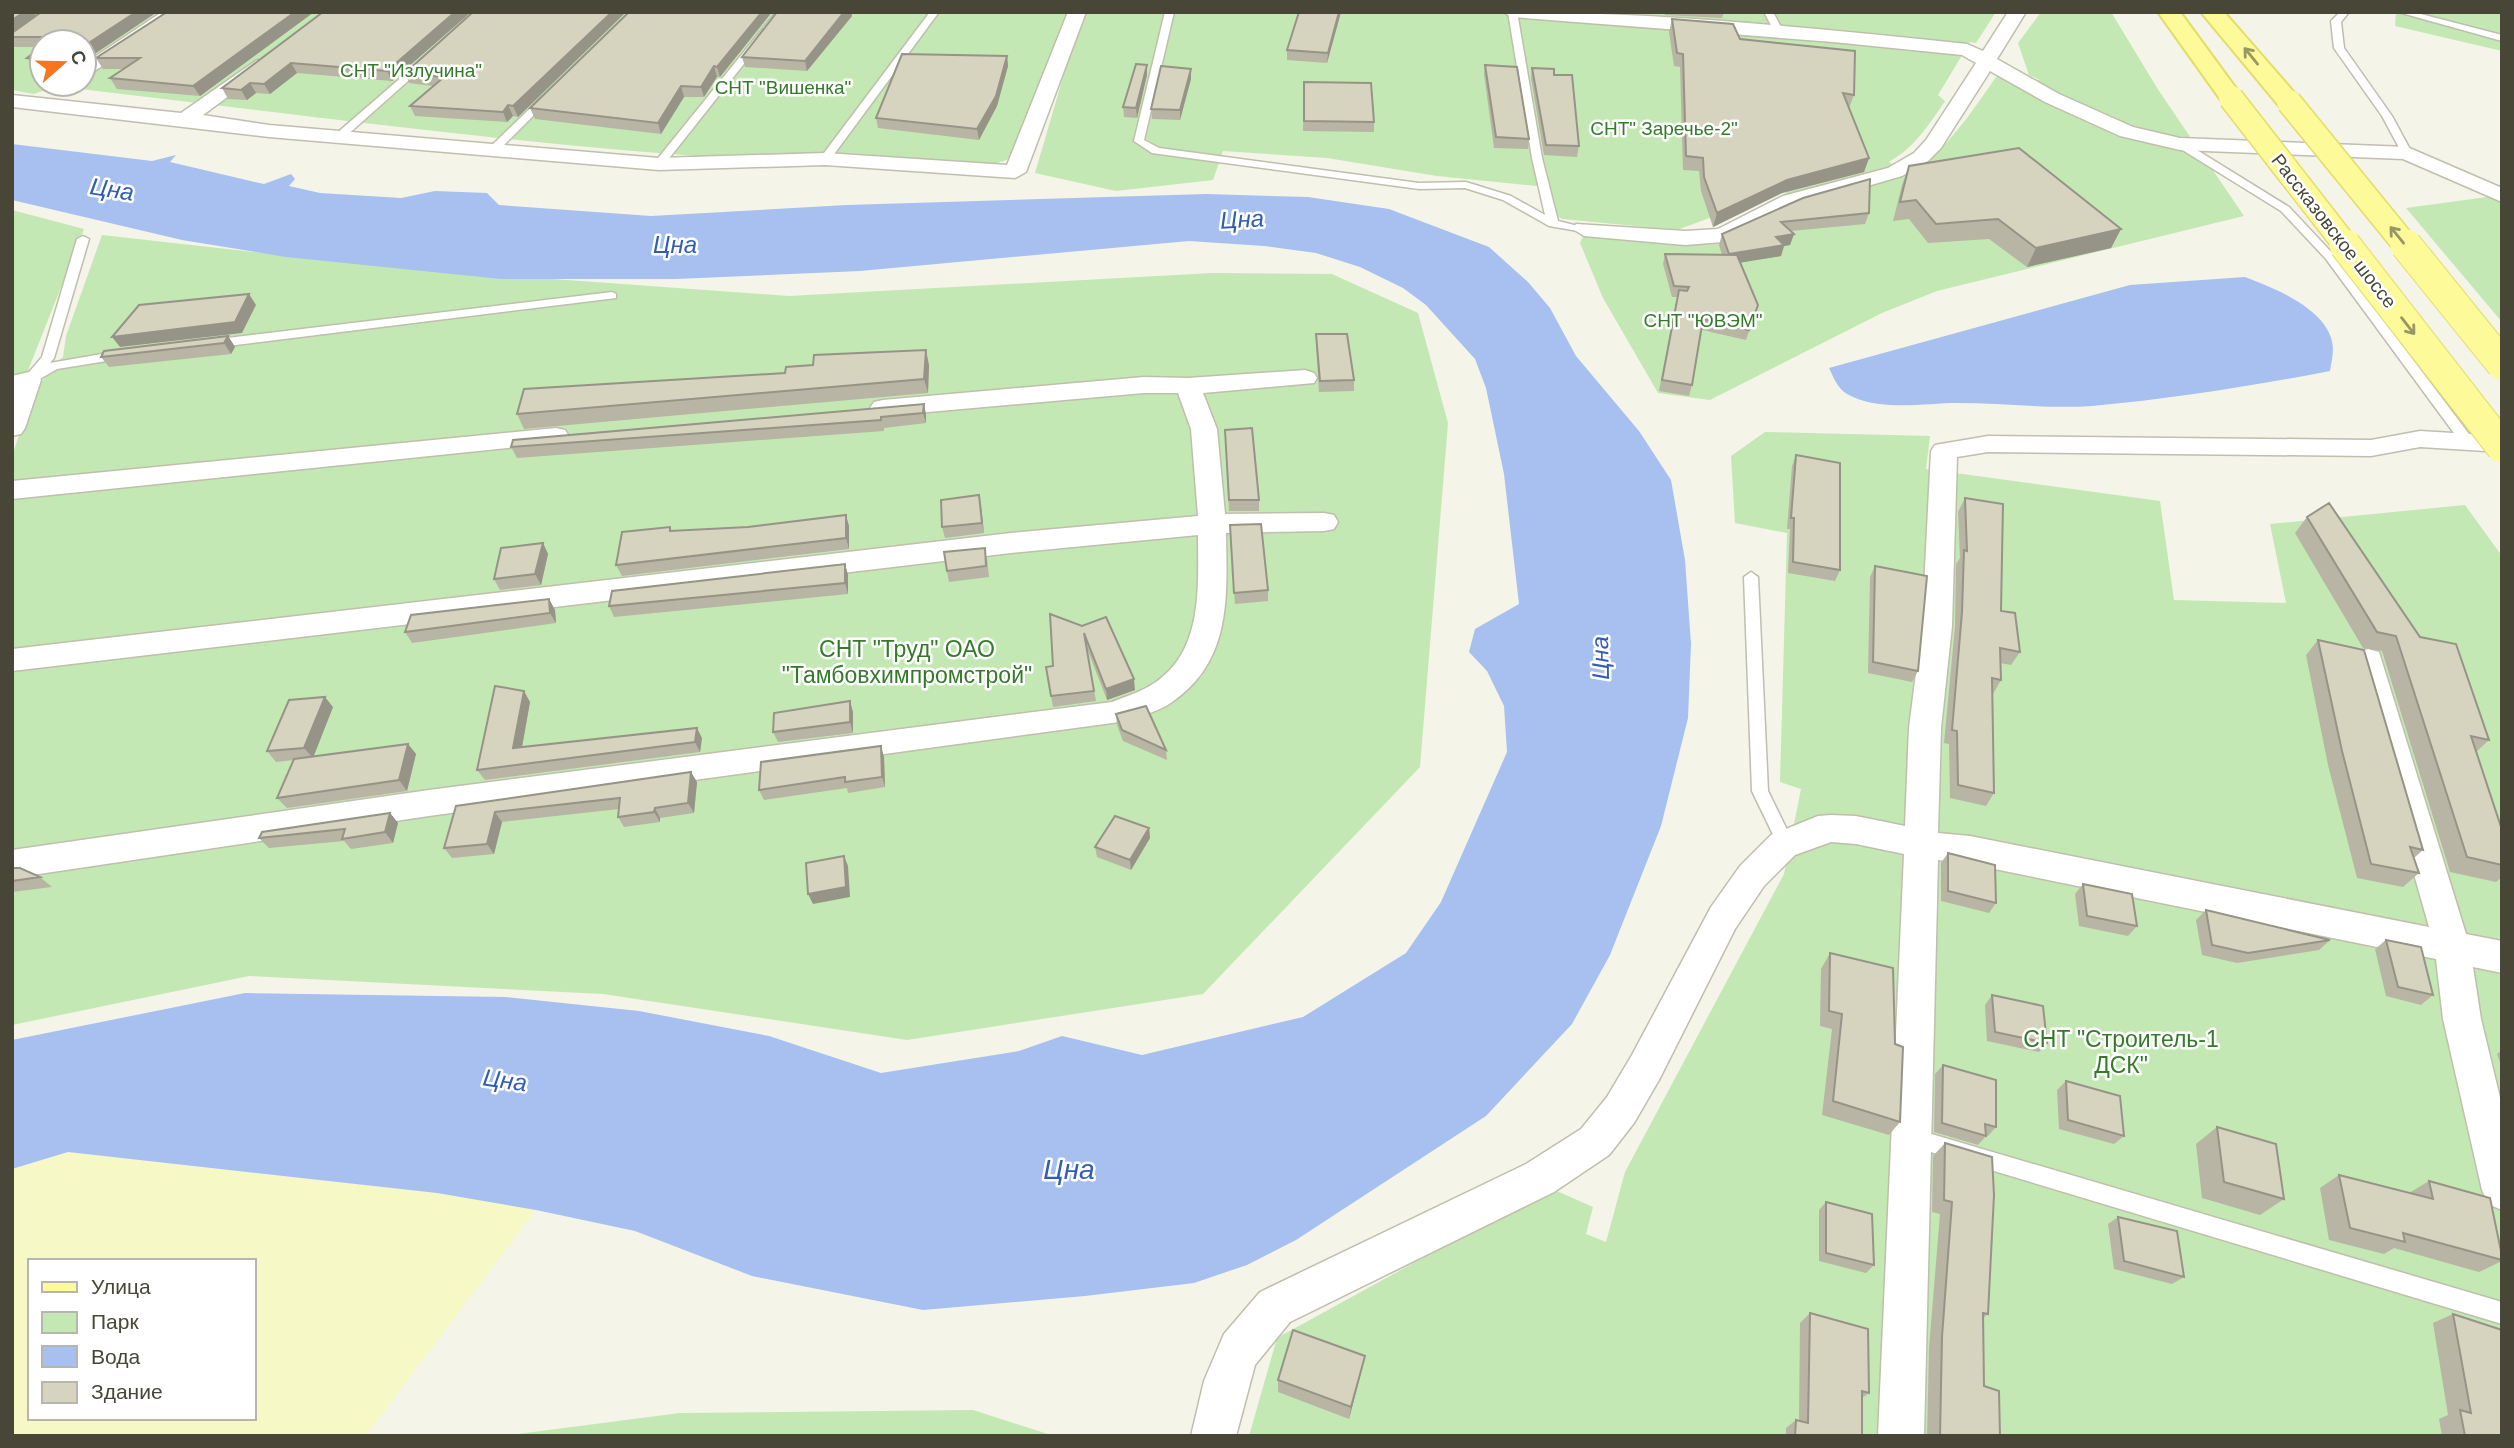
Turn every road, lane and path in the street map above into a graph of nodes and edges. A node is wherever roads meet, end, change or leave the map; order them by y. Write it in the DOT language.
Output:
graph roads {
  1 [pos="175,12"];
  2 [pos="781,12"];
  3 [pos="935,12"];
  4 [pos="1077,12"];
  5 [pos="1170,12"];
  6 [pos="1512,12"];
  7 [pos="1768,12"];
  8 [pos="2017,12"];
  9 [pos="2169,12"];
  10 [pos="2212,12"];
  11 [pos="2345,12"];
  12 [pos="2402,12"];
  13 [pos="1543,14"];
  14 [pos="1779,33"];
  15 [pos="2502,38"];
  16 [pos="274,53"];
  17 [pos="431,56"];
  18 [pos="1987,61"];
  19 [pos="98,63"];
  20 [pos="559,86"];
  21 [pos="45,98"];
  22 [pos="12,101"];
  23 [pos="36,104"];
  24 [pos="185,119"];
  25 [pos="341,135"];
  26 [pos="2180,144"];
  27 [pos="492,150"];
  28 [pos="2407,153"];
  29 [pos="825,159"];
  30 [pos="659,164"];
  31 [pos="2502,196"];
  32 [pos="1553,224"];
  33 [pos="1584,229"];
  34 [pos="83,240"];
  35 [pos="612,296"];
  36 [pos="198,345"];
  37 [pos="129,354"];
  38 [pos="2502,364"];
  39 [pos="1305,378"];
  40 [pos="21,382"];
  41 [pos="1188,386"];
  42 [pos="855,410"];
  43 [pos="12,428"];
  44 [pos="585,434"];
  45 [pos="2467,441"];
  46 [pos="2502,445"];
  47 [pos="12,490"];
  48 [pos="1324,522"];
  49 [pos="1212,524"];
  50 [pos="1751,577"];
  51 [pos="12,660"];
  52 [pos="2368,660"];
  53 [pos="1785,842"];
  54 [pos="1920,844"];
  55 [pos="12,864"];
  56 [pos="2452,946"];
  57 [pos="2502,957"];
  58 [pos="1911,1136"];
  59 [pos="2502,1190"];
  60 [pos="2502,1313"];
  61 [pos="1213,1436"];
  62 [pos="1901,1436"];
  1 -- 19 [label="street"];
  2 -- 30 [label="lane"];
  3 -- 29 [label="lane"];
  4 -- 29 [label="street"];
  5 -- 32 [label="lane"];
  6 -- 13 [label="street"];
  6 -- 32 [label="lane"];
  7 -- 14 [label="lane"];
  8 -- 18 [label="street"];
  9 -- 46 [label="main road, Рассказовское шоссе, one-way, bridge"];
  38 -- 10 [label="main road, Рассказовское шоссе, one-way, bridge"];
  11 -- 28 [label="lane"];
  12 -- 15 [label="lane"];
  13 -- 14 [label="street"];
  14 -- 18 [label="street"];
  16 -- 24 [label="street"];
  17 -- 25 [label="lane"];
  18 -- 26 [label="street"];
  18 -- 33 [label="street"];
  20 -- 27 [label="lane"];
  21 -- 23 [label="street"];
  22 -- 23 [label="street"];
  23 -- 24 [label="street"];
  24 -- 25 [label="street"];
  25 -- 27 [label="street"];
  26 -- 28 [label="street"];
  26 -- 45 [label="lane"];
  27 -- 30 [label="street"];
  28 -- 31 [label="street"];
  29 -- 30 [label="street"];
  32 -- 33 [label="lane"];
  34 -- 40 [label="lane"];
  35 -- 36 [label="lane"];
  37 -- 40 [label="lane"];
  39 -- 41 [label="street"];
  40 -- 43 [label="street"];
  41 -- 42 [label="street"];
  41 -- 49 [label="street"];
  44 -- 47 [label="street"];
  45 -- 46 [label="street"];
  45 -- 54 [label="street"];
  48 -- 49 [label="street"];
  49 -- 51 [label="street"];
  49 -- 55 [label="street"];
  50 -- 53 [label="lane"];
  52 -- 56 [label="street"];
  53 -- 54 [label="street"];
  53 -- 61 [label="street"];
  54 -- 56 [label="street"];
  54 -- 58 [label="street"];
  56 -- 57 [label="street"];
  56 -- 59 [label="street"];
  58 -- 60 [label="lane"];
  58 -- 62 [label="street"];
}
